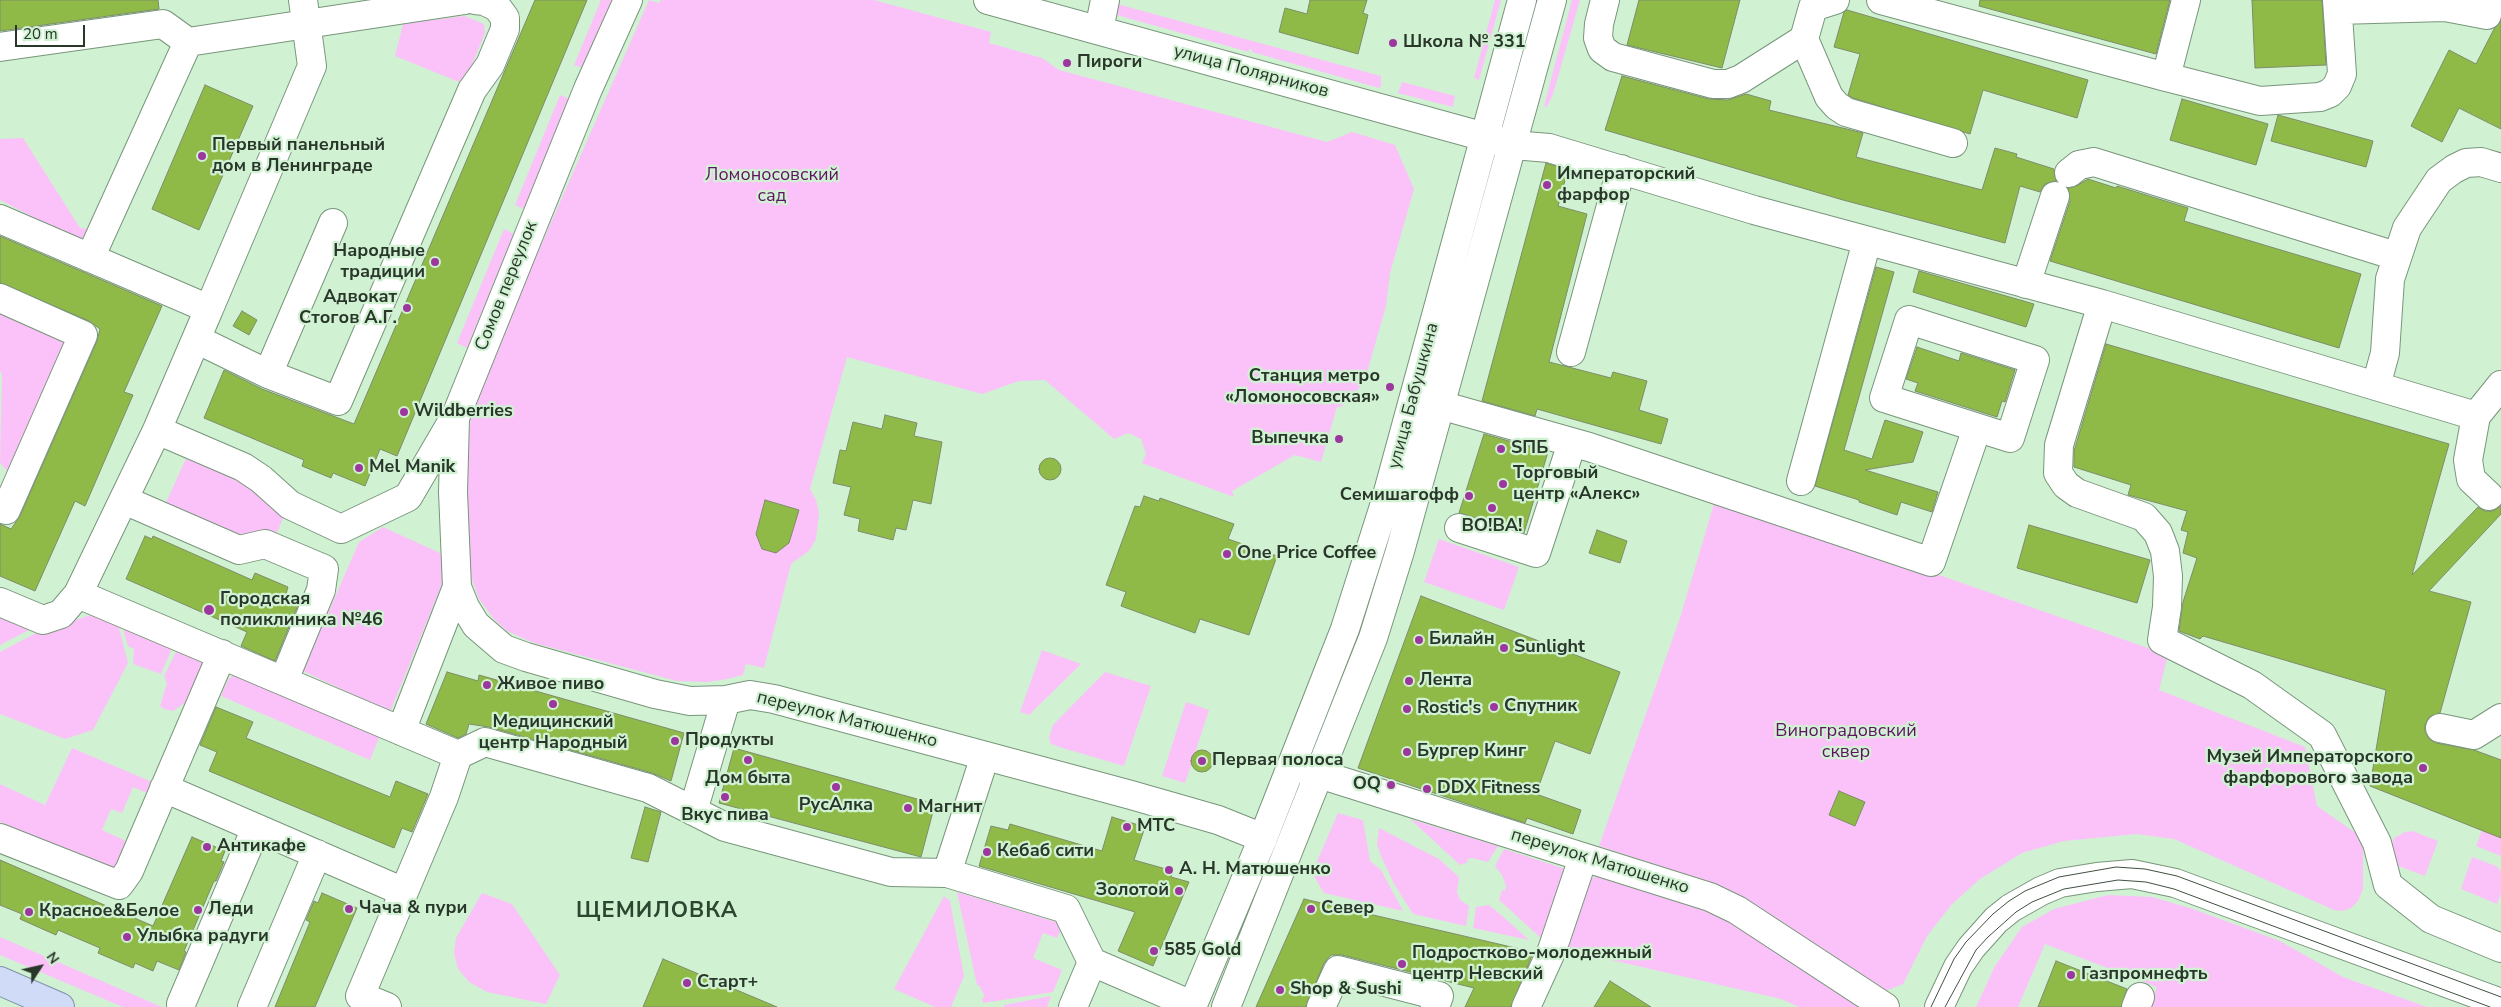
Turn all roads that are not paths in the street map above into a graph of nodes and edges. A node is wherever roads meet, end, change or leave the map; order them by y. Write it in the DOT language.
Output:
graph roads {
  1 [pos="465,0"];
  2 [pos="475,0"];
  3 [pos="628,0"];
  4 [pos="1105,0"];
  5 [pos="1522,0"];
  6 [pos="1552,0"];
  7 [pos="1606,0"];
  8 [pos="1881,0"];
  9 [pos="2186,0"];
  10 [pos="2489,0"];
  11 [pos="1004,2"];
  12 [pos="1820,2"];
  13 [pos="2388,4"];
  14 [pos="2338,5"];
  15 [pos="304,11"];
  16 [pos="1099,30"];
  17 [pos="1804,39"];
  18 [pos="188,42"];
  19 [pos="0,47"];
  20 [pos="2166,77"];
  21 [pos="1485,137"];
  22 [pos="1953,143"];
  23 [pos="1513,145"];
  24 [pos="2501,168"];
  25 [pos="1621,169"];
  26 [pos="2069,173"];
  27 [pos="2055,196"];
  28 [pos="0,219"];
  29 [pos="333,224"];
  30 [pos="1867,241"];
  31 [pos="2396,256"];
  32 [pos="90,258"];
  33 [pos="2026,284"];
  34 [pos="0,298"];
  35 [pos="2102,304"];
  36 [pos="209,309"];
  37 [pos="196,339"];
  38 [pos="1571,352"];
  39 [pos="268,374"];
  40 [pos="2501,384"];
  41 [pos="2376,386"];
  42 [pos="1440,405"];
  43 [pos="2476,416"];
  44 [pos="454,418"];
  45 [pos="1978,428"];
  46 [pos="158,430"];
  47 [pos="1572,443"];
  48 [pos="1801,481"];
  49 [pos="2490,496"];
  50 [pos="124,500"];
  51 [pos="0,508"];
  52 [pos="1459,528"];
  53 [pos="341,529"];
  54 [pos="324,569"];
  55 [pos="458,587"];
  56 [pos="78,594"];
  57 [pos="0,602"];
  58 [pos="222,654"];
  59 [pos="284,680"];
  60 [pos="726,700"];
  61 [pos="2501,718"];
  62 [pos="2440,728"];
  63 [pos="401,731"];
  64 [pos="458,755"];
  65 [pos="985,756"];
  66 [pos="1292,765"];
  67 [pos="1320,774"];
  68 [pos="164,788"];
  69 [pos="693,811"];
  70 [pos="256,828"];
  71 [pos="0,838"];
  72 [pos="1263,838"];
  73 [pos="316,854"];
  74 [pos="1583,858"];
  75 [pos="947,873"];
  76 [pos="404,892"];
  77 [pos="2501,948"];
  78 [pos="1092,962"];
  79 [pos="0,981"];
  80 [pos="2501,1003"];
  81 [pos="181,1004"];
  82 [pos="1192,1006"];
  83 [pos="60,1007"];
  84 [pos="252,1007"];
  85 [pos="387,1007"];
  86 [pos="1072,1007"];
  87 [pos="1226,1007"];
  88 [pos="1321,1007"];
  89 [pos="1435,1007"];
  90 [pos="1526,1007"];
  91 [pos="1885,1007"];
  92 [pos="1939,1007"];
  1 -- 15 [label="street"];
  2 -- 39 [label="street"];
  3 -- 44 [label="street, Сомов переулок"];
  4 -- 16 [label="street"];
  5 -- 21 [label="street, улица Бабушкина"];
  6 -- 23 [label="street, улица Бабушкина"];
  7 -- 17 [label="street"];
  8 -- 20 [label="street"];
  9 -- 20 [label="street"];
  10 -- 13 [label="street"];
  11 -- 16 [label="street, улица Полярников"];
  12 -- 17 [label="street"];
  13 -- 14 [label="street"];
  14 -- 20 [label="street"];
  15 -- 18 [label="street"];
  15 -- 36 [label="street"];
  16 -- 21 [label="street, улица Полярников"];
  17 -- 22 [label="street"];
  18 -- 19 [label="street"];
  18 -- 32 [label="street"];
  21 -- 23 [label="street, улица Полярников"];
  21 -- 66 [label="street, улица Бабушкина"];
  23 -- 25 [label="street, улица Полярников"];
  23 -- 42 [label="street, улица Бабушкина"];
  24 -- 31 [label="street"];
  25 -- 30 [label="street, улица Полярников"];
  25 -- 38 [label="street"];
  26 -- 31 [label="street"];
  27 -- 33 [label="street"];
  28 -- 32 [label="street"];
  29 -- 39 [label="street"];
  30 -- 33 [label="street, улица Полярников"];
  30 -- 48 [label="street"];
  31 -- 41 [label="street"];
  32 -- 36 [label="street"];
  33 -- 35 [label="street, улица Полярников"];
  34 -- 51 [label="street"];
  35 -- 41 [label="street, улица Полярников"];
  35 -- 77 [label="street"];
  36 -- 37 [label="street"];
  37 -- 39 [label="street"];
  37 -- 46 [label="street"];
  40 -- 43 [label="street"];
  41 -- 43 [label="street, улица Полярников"];
  42 -- 47 [label="street"];
  42 -- 67 [label="street, улица Бабушкина"];
  43 -- 49 [label="street"];
  44 -- 53 [label="street"];
  44 -- 55 [label="street, Сомов переулок"];
  45 -- 45 [label="street"];
  45 -- 47 [label="street"];
  46 -- 50 [label="street"];
  46 -- 53 [label="street"];
  47 -- 52 [label="street"];
  50 -- 54 [label="street"];
  50 -- 56 [label="street"];
  53 -- 54 [label="street"];
  54 -- 59 [label="street"];
  55 -- 60 [label="street, переулок Матюшенко"];
  55 -- 63 [label="street"];
  56 -- 57 [label="street"];
  56 -- 58 [label="street"];
  58 -- 59 [label="street"];
  58 -- 68 [label="street"];
  59 -- 63 [label="street"];
  60 -- 65 [label="street, переулок Матюшенко"];
  60 -- 69 [label="street"];
  61 -- 62 [label="street"];
  63 -- 64 [label="street"];
  64 -- 69 [label="street"];
  64 -- 76 [label="street"];
  65 -- 72 [label="street, переулок Матюшенко"];
  65 -- 75 [label="street"];
  66 -- 67 [label="street, переулок Матюшенко"];
  66 -- 72 [label="street, улица Бабушкина"];
  67 -- 74 [label="street, переулок Матюшенко"];
  67 -- 87 [label="street, улица Бабушкина"];
  68 -- 70 [label="street"];
  68 -- 71 [label="street"];
  69 -- 75 [label="street"];
  70 -- 73 [label="street"];
  70 -- 81 [label="street"];
  72 -- 82 [label="street, улица Бабушкина"];
  73 -- 76 [label="street"];
  73 -- 84 [label="street"];
  74 -- 90 [label="street"];
  74 -- 91 [label="street, переулок Матюшенко"];
  75 -- 78 [label="street"];
  76 -- 85 [label="street"];
  78 -- 82 [label="street"];
  78 -- 86 [label="street"];
  79 -- 83 [label="main road"];
  80 -- 92 [label="street"];
  88 -- 89 [label="street"];
}
